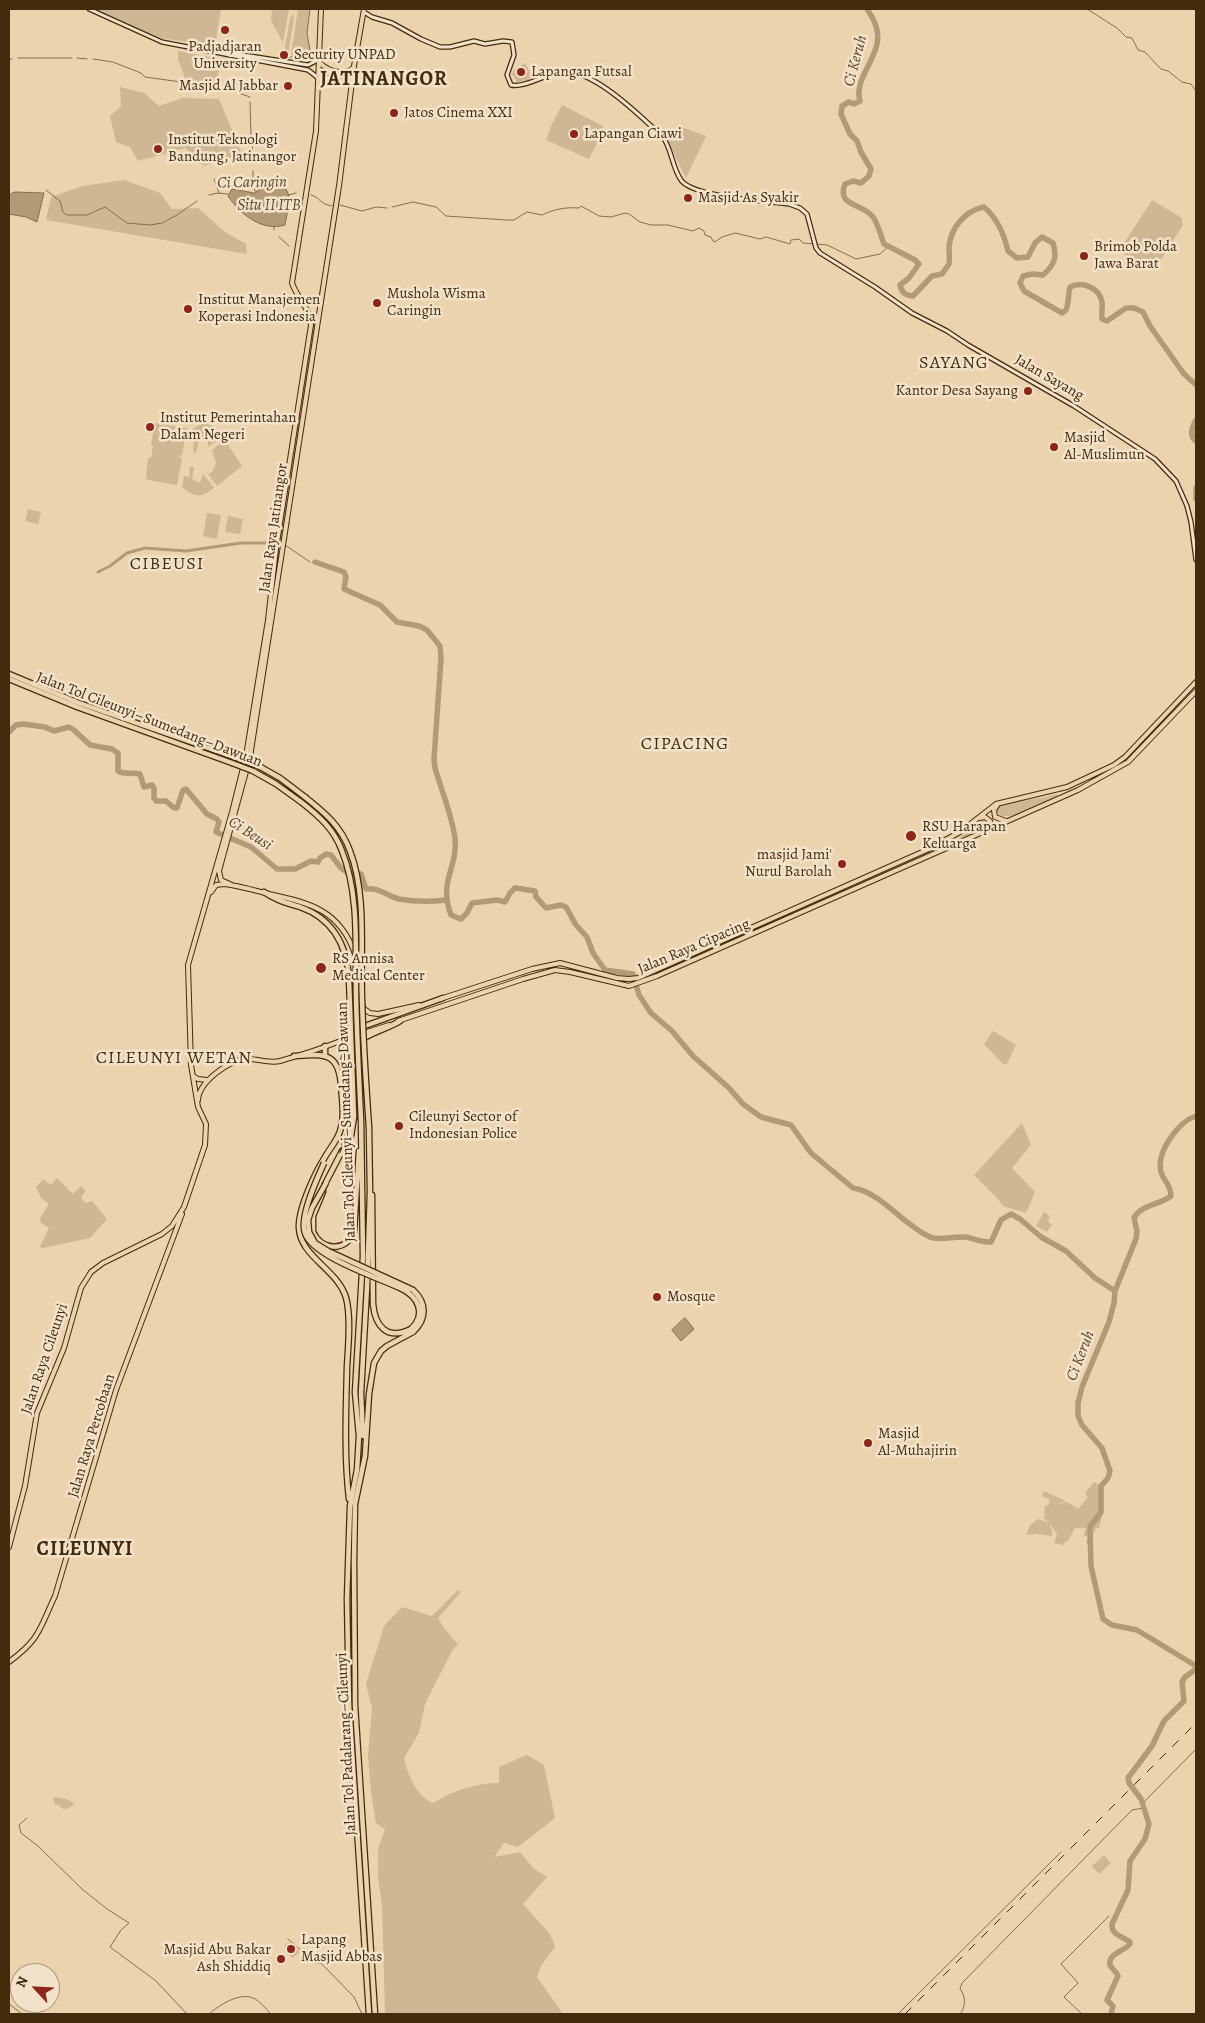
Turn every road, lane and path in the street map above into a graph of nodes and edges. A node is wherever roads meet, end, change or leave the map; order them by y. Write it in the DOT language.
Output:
graph roads {
  1 [pos="89,9"];
  2 [pos="321,9"];
  3 [pos="364,10"];
  4 [pos="372,17"];
  5 [pos="363,20"];
  6 [pos="188,47"];
  7 [pos="318,60"];
  8 [pos="354,66"];
  9 [pos="317,77"];
  10 [pos="352,84"];
  11 [pos="310,313"];
  12 [pos="318,313"];
  13 [pos="290,474"];
  14 [pos="1196,560"];
  15 [pos="9,674"];
  16 [pos="9,680"];
  17 [pos="1196,682"];
  18 [pos="1196,691"];
  19 [pos="999,802"];
  20 [pos="976,819"];
  21 [pos="1008,821"];
  22 [pos="986,831"];
  23 [pos="225,840"];
  24 [pos="213,879"];
  25 [pos="232,885"];
  26 [pos="264,892"];
  27 [pos="206,904"];
  28 [pos="359,998"];
  29 [pos="443,998"];
  30 [pos="400,1020"];
  31 [pos="362,1027"];
  32 [pos="342,1040"];
  33 [pos="347,1045"];
  34 [pos="324,1046"];
  35 [pos="294,1056"];
  36 [pos="326,1056"];
  37 [pos="192,1074"];
  38 [pos="342,1075"];
  39 [pos="209,1079"];
  40 [pos="198,1106"];
  41 [pos="361,1120"];
  42 [pos="330,1150"];
  43 [pos="342,1154"];
  44 [pos="326,1184"];
  45 [pos="184,1207"];
  46 [pos="371,1220"];
  47 [pos="167,1230"];
  48 [pos="174,1235"];
  49 [pos="412,1331"];
  50 [pos="361,1472"];
  51 [pos="350,1506"];
  52 [pos="9,1547"];
  53 [pos="9,1662"];
  54 [pos="369,2014"];
  55 [pos="374,2014"];
  1 -- 6 [label="main road"];
  2 -- 7 [label="highway"];
  3 -- 4 [label="main road"];
  3 -- 5 [label="highway, Jalan Raya Jatinangor"];
  4 -- 5 [label="main road"];
  4 -- 14 [label="main road, Jalan Sayang"];
  5 -- 8 [label="highway, Jalan Raya Jatinangor"];
  6 -- 7 [label="main road"];
  6 -- 9 [label="main road"];
  7 -- 8 [label="highway"];
  7 -- 9 [label="highway"];
  8 -- 10 [label="highway, Jalan Raya Jatinangor"];
  9 -- 10 [label="highway"];
  9 -- 11 [label="highway"];
  10 -- 12 [label="highway, Jalan Raya Jatinangor"];
  11 -- 12 [label="highway"];
  11 -- 13 [label="highway, Jalan Raya Jatinangor"];
  12 -- 13 [label="highway, Jalan Raya Jatinangor"];
  13 -- 23 [label="highway, Jalan Raya Jatinangor"];
  15 -- 46 [label="highway, Jalan Tol Cileunyi–Sumedang–Dawuan, bridge"];
  16 -- 41 [label="highway, Jalan Tol Cileunyi–Sumedang–Dawuan, bridge"];
  17 -- 19 [label="highway"];
  18 -- 21 [label="highway, Jalan Raya Cipacing"];
  19 -- 20 [label="highway, Jalan Raya Cipacing"];
  19 -- 21 [label="highway"];
  20 -- 22 [label="highway"];
  20 -- 29 [label="highway, Jalan Raya Cipacing"];
  21 -- 22 [label="highway, Jalan Raya Cipacing"];
  22 -- 30 [label="highway, Jalan Raya Cipacing"];
  23 -- 24 [label="highway, Jalan Raya Jatinangor"];
  23 -- 25 [label="highway, Jalan Raya Jatinangor"];
  24 -- 27 [label="highway, Jalan Raya Cileunyi"];
  25 -- 26 [label="highway"];
  25 -- 27 [label="highway"];
  26 -- 28 [label="highway"];
  26 -- 43 [label="highway, bridge"];
  27 -- 37 [label="highway, Jalan Raya Cileunyi"];
  28 -- 29 [label="highway, Jalan Raya Cipacing"];
  28 -- 32 [label="highway"];
  29 -- 31 [label="highway"];
  30 -- 32 [label="highway, Jalan Raya Cipacing"];
  30 -- 43 [label="highway, bridge"];
  32 -- 34 [label="highway, Jalan Raya Cipacing"];
  33 -- 38 [label="highway"];
  34 -- 35 [label="highway, Jalan Raya Cipacing"];
  34 -- 36 [label="highway"];
  35 -- 36 [label="highway"];
  35 -- 39 [label="highway, Jalan Raya Cipacing"];
  36 -- 38 [label="highway"];
  37 -- 39 [label="highway"];
  37 -- 40 [label="highway, Jalan Raya Cileunyi"];
  38 -- 42 [label="highway"];
  39 -- 40 [label="highway"];
  40 -- 45 [label="highway, Jalan Raya Cileunyi"];
  41 -- 44 [label="highway, bridge"];
  41 -- 51 [label="highway, Jalan Tol Cileunyi–Sumedang–Dawuan"];
  42 -- 49 [label="highway, bridge"];
  42 -- 51 [label="highway, bridge"];
  43 -- 44 [label="highway"];
  44 -- 49 [label="highway, bridge"];
  45 -- 47 [label="highway, Jalan Raya Cileunyi"];
  45 -- 48 [label="highway, Jalan Raya Percobaan"];
  46 -- 49 [label="highway"];
  46 -- 50 [label="highway, Jalan Tol Cileunyi–Sumedang–Dawuan"];
  47 -- 48 [label="highway"];
  47 -- 52 [label="highway, Jalan Raya Cileunyi"];
  48 -- 53 [label="highway, Jalan Raya Percobaan"];
  49 -- 50 [label="highway"];
  50 -- 55 [label="highway, Jalan Tol Padalarang–Cileunyi"];
  51 -- 54 [label="highway, Jalan Tol Padalarang–Cileunyi"];
}
